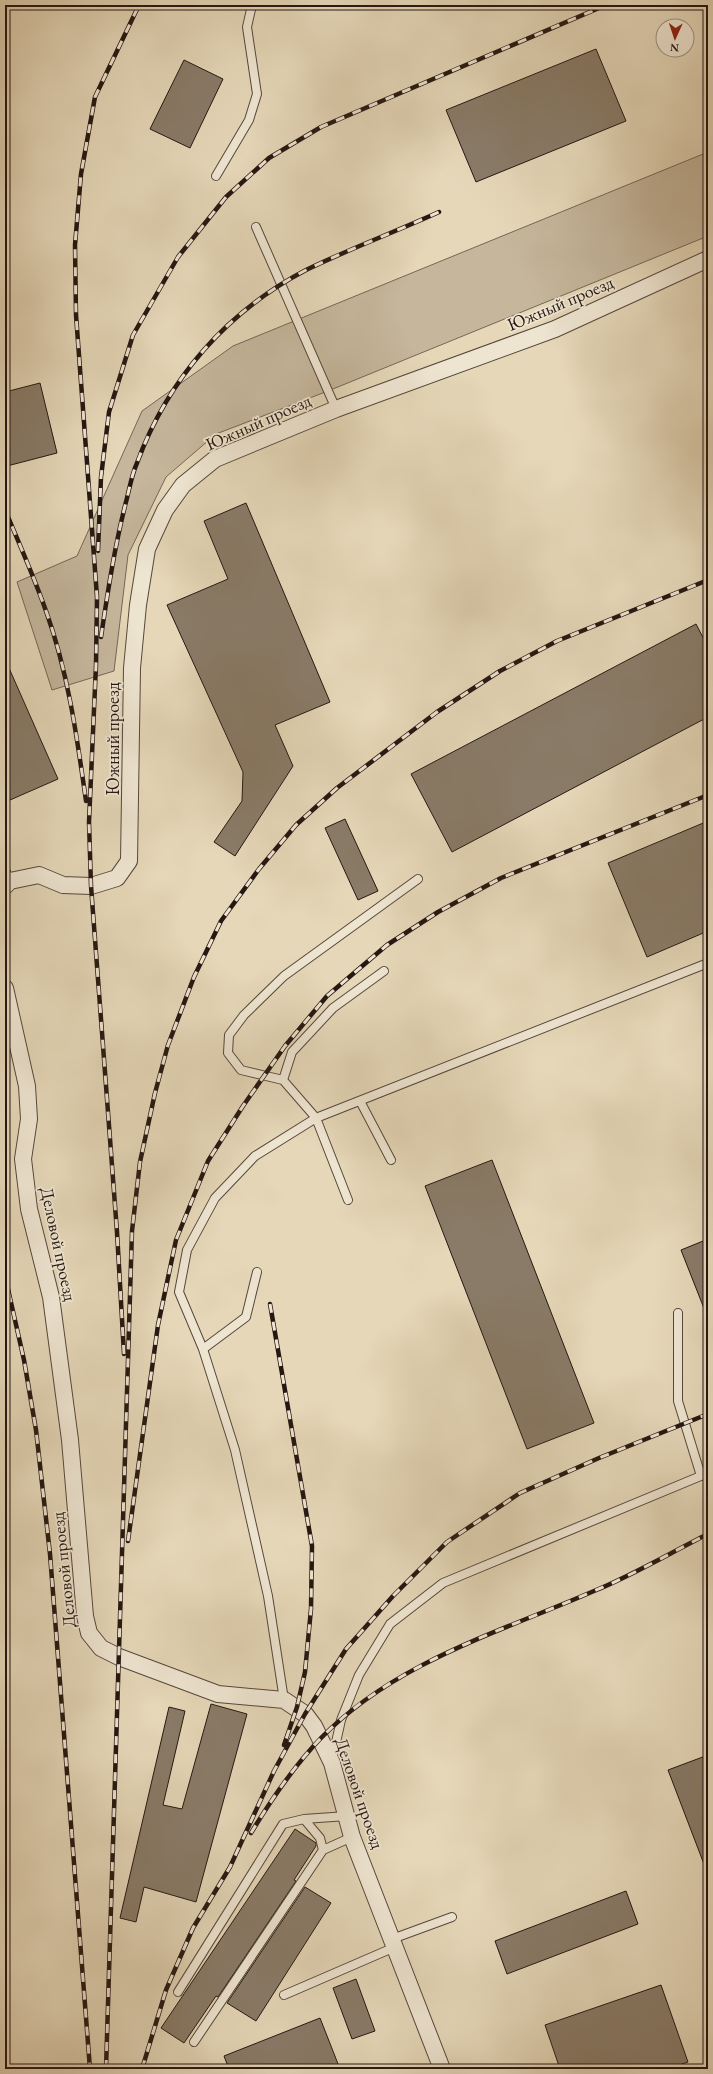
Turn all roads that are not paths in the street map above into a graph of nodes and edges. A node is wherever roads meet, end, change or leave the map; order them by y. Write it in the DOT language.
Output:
graph roads {
  1 [pos="252,5"];
  2 [pos="216,176"];
  3 [pos="256,227"];
  4 [pos="708,259"];
  5 [pos="336,409"];
  6 [pos="7,879"];
  7 [pos="418,879"];
  8 [pos="708,963"];
  9 [pos="384,971"];
  10 [pos="5,988"];
  11 [pos="283,1080"];
  12 [pos="360,1101"];
  13 [pos="316,1118"];
  14 [pos="391,1160"];
  15 [pos="348,1200"];
  16 [pos="257,1272"];
  17 [pos="678,1313"];
  18 [pos="203,1350"];
  19 [pos="704,1475"];
  20 [pos="284,1700"];
  21 [pos="332,1762"];
  22 [pos="347,1816"];
  23 [pos="304,1819"];
  24 [pos="352,1837"];
  25 [pos="322,1850"];
  26 [pos="452,1917"];
  27 [pos="393,1943"];
  28 [pos="178,1992"];
  29 [pos="284,1995"];
  30 [pos="194,2042"];
  31 [pos="442,2069"];
  1 -- 2 [label="lane"];
  3 -- 5 [label="lane"];
  4 -- 5 [label="street, Южный проезд"];
  5 -- 6 [label="street, Южный проезд"];
  7 -- 11 [label="lane"];
  8 -- 12 [label="lane"];
  9 -- 11 [label="lane"];
  10 -- 20 [label="street, Деловой проезд"];
  11 -- 13 [label="lane"];
  12 -- 13 [label="lane"];
  12 -- 14 [label="lane"];
  13 -- 15 [label="lane"];
  13 -- 18 [label="lane"];
  16 -- 18 [label="lane"];
  17 -- 19 [label="lane"];
  18 -- 20 [label="lane"];
  19 -- 21 [label="lane"];
  20 -- 21 [label="street, Деловой проезд"];
  21 -- 22 [label="street, Деловой проезд"];
  22 -- 23 [label="lane"];
  22 -- 24 [label="street, Деловой проезд"];
  23 -- 25 [label="lane"];
  23 -- 28 [label="lane"];
  24 -- 25 [label="lane"];
  24 -- 27 [label="street, Деловой проезд"];
  25 -- 30 [label="lane"];
  26 -- 27 [label="lane"];
  27 -- 29 [label="lane"];
  27 -- 31 [label="street, Деловой проезд"];
}
